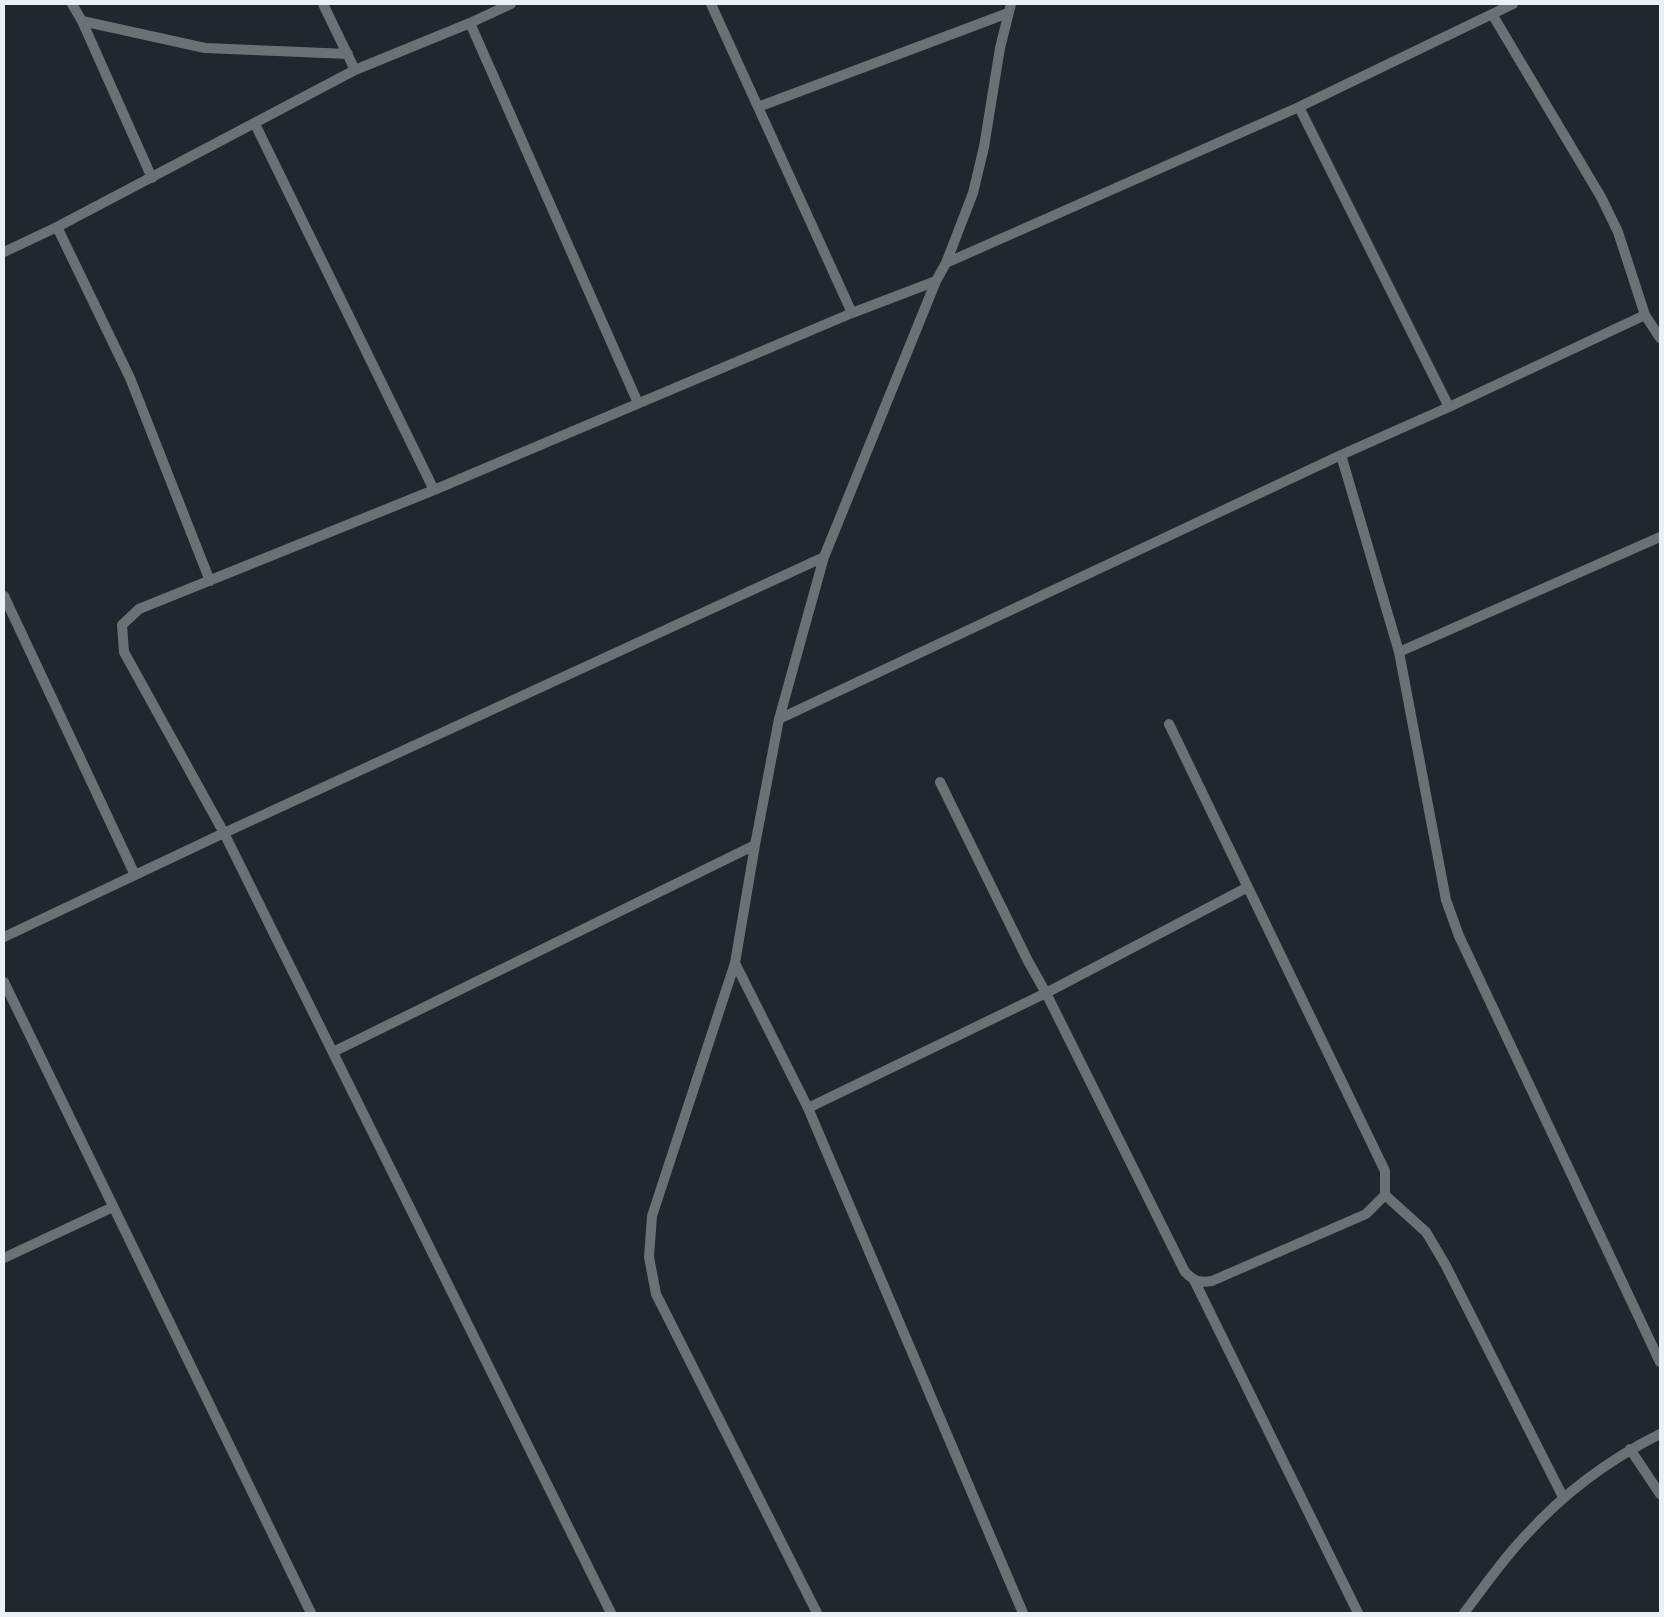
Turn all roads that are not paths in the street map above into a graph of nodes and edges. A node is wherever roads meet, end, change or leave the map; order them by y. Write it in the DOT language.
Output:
graph roads {
  1 [pos="72,4"];
  2 [pos="323,4"];
  3 [pos="511,4"];
  4 [pos="711,4"];
  5 [pos="1514,4"];
  6 [pos="1010,8"];
  7 [pos="1492,14"];
  8 [pos="82,22"];
  9 [pos="470,23"];
  10 [pos="348,54"];
  11 [pos="355,70"];
  12 [pos="1299,106"];
  13 [pos="758,108"];
  14 [pos="255,124"];
  15 [pos="152,178"];
  16 [pos="57,228"];
  17 [pos="4,252"];
  18 [pos="946,263"];
  19 [pos="936,281"];
  20 [pos="852,313"];
  21 [pos="1645,315"];
  22 [pos="1660,338"];
  23 [pos="638,403"];
  24 [pos="1449,407"];
  25 [pos="1341,455"];
  26 [pos="434,490"];
  27 [pos="1660,537"];
  28 [pos="824,556"];
  29 [pos="210,581"];
  30 [pos="4,596"];
  31 [pos="1399,652"];
  32 [pos="779,719"];
  33 [pos="1169,724"];
  34 [pos="940,782"];
  35 [pos="224,833"];
  36 [pos="754,845"];
  37 [pos="135,875"];
  38 [pos="1248,887"];
  39 [pos="4,937"];
  40 [pos="734,963"];
  41 [pos="4,982"];
  42 [pos="1046,993"];
  43 [pos="333,1052"];
  44 [pos="808,1108"];
  45 [pos="1384,1196"];
  46 [pos="113,1207"];
  47 [pos="4,1258"];
  48 [pos="1194,1280"];
  49 [pos="1660,1362"];
  50 [pos="1660,1434"];
  51 [pos="1630,1449"];
  52 [pos="1660,1494"];
  53 [pos="1563,1497"];
  54 [pos="312,1613"];
  55 [pos="611,1613"];
  56 [pos="817,1613"];
  57 [pos="1023,1613"];
  58 [pos="1358,1613"];
  59 [pos="1464,1613"];
  1 -- 8 [label="street"];
  2 -- 10 [label="street"];
  3 -- 9 [label="street"];
  4 -- 13 [label="street"];
  5 -- 7 [label="street"];
  6 -- 13 [label="street"];
  6 -- 18 [label="street"];
  7 -- 12 [label="street"];
  7 -- 21 [label="street"];
  8 -- 10 [label="street"];
  8 -- 15 [label="street"];
  9 -- 11 [label="street"];
  9 -- 23 [label="street"];
  10 -- 11 [label="street"];
  11 -- 14 [label="street"];
  12 -- 18 [label="street"];
  12 -- 24 [label="street"];
  13 -- 20 [label="street"];
  14 -- 15 [label="street"];
  14 -- 26 [label="street"];
  15 -- 16 [label="street"];
  16 -- 17 [label="street"];
  16 -- 29 [label="street"];
  18 -- 19 [label="street"];
  19 -- 20 [label="street"];
  19 -- 28 [label="street"];
  20 -- 23 [label="street"];
  21 -- 22 [label="street"];
  21 -- 24 [label="street"];
  23 -- 26 [label="street"];
  24 -- 25 [label="street"];
  25 -- 31 [label="street"];
  25 -- 32 [label="street"];
  26 -- 29 [label="street"];
  27 -- 31 [label="street"];
  28 -- 32 [label="street"];
  28 -- 35 [label="street"];
  29 -- 35 [label="street"];
  30 -- 37 [label="street"];
  31 -- 49 [label="street"];
  32 -- 36 [label="street"];
  33 -- 38 [label="street"];
  34 -- 42 [label="street"];
  35 -- 37 [label="street"];
  35 -- 43 [label="street"];
  36 -- 40 [label="street"];
  36 -- 43 [label="street"];
  37 -- 39 [label="street"];
  38 -- 42 [label="street"];
  38 -- 45 [label="street"];
  40 -- 44 [label="street"];
  40 -- 56 [label="street"];
  41 -- 46 [label="street"];
  42 -- 44 [label="street"];
  42 -- 48 [label="street"];
  43 -- 55 [label="street"];
  44 -- 57 [label="street"];
  45 -- 48 [label="street"];
  45 -- 53 [label="street"];
  46 -- 47 [label="street"];
  46 -- 54 [label="street"];
  48 -- 58 [label="street"];
  50 -- 51 [label="street"];
  51 -- 52 [label="street"];
  51 -- 53 [label="street"];
  53 -- 59 [label="street"];
}
